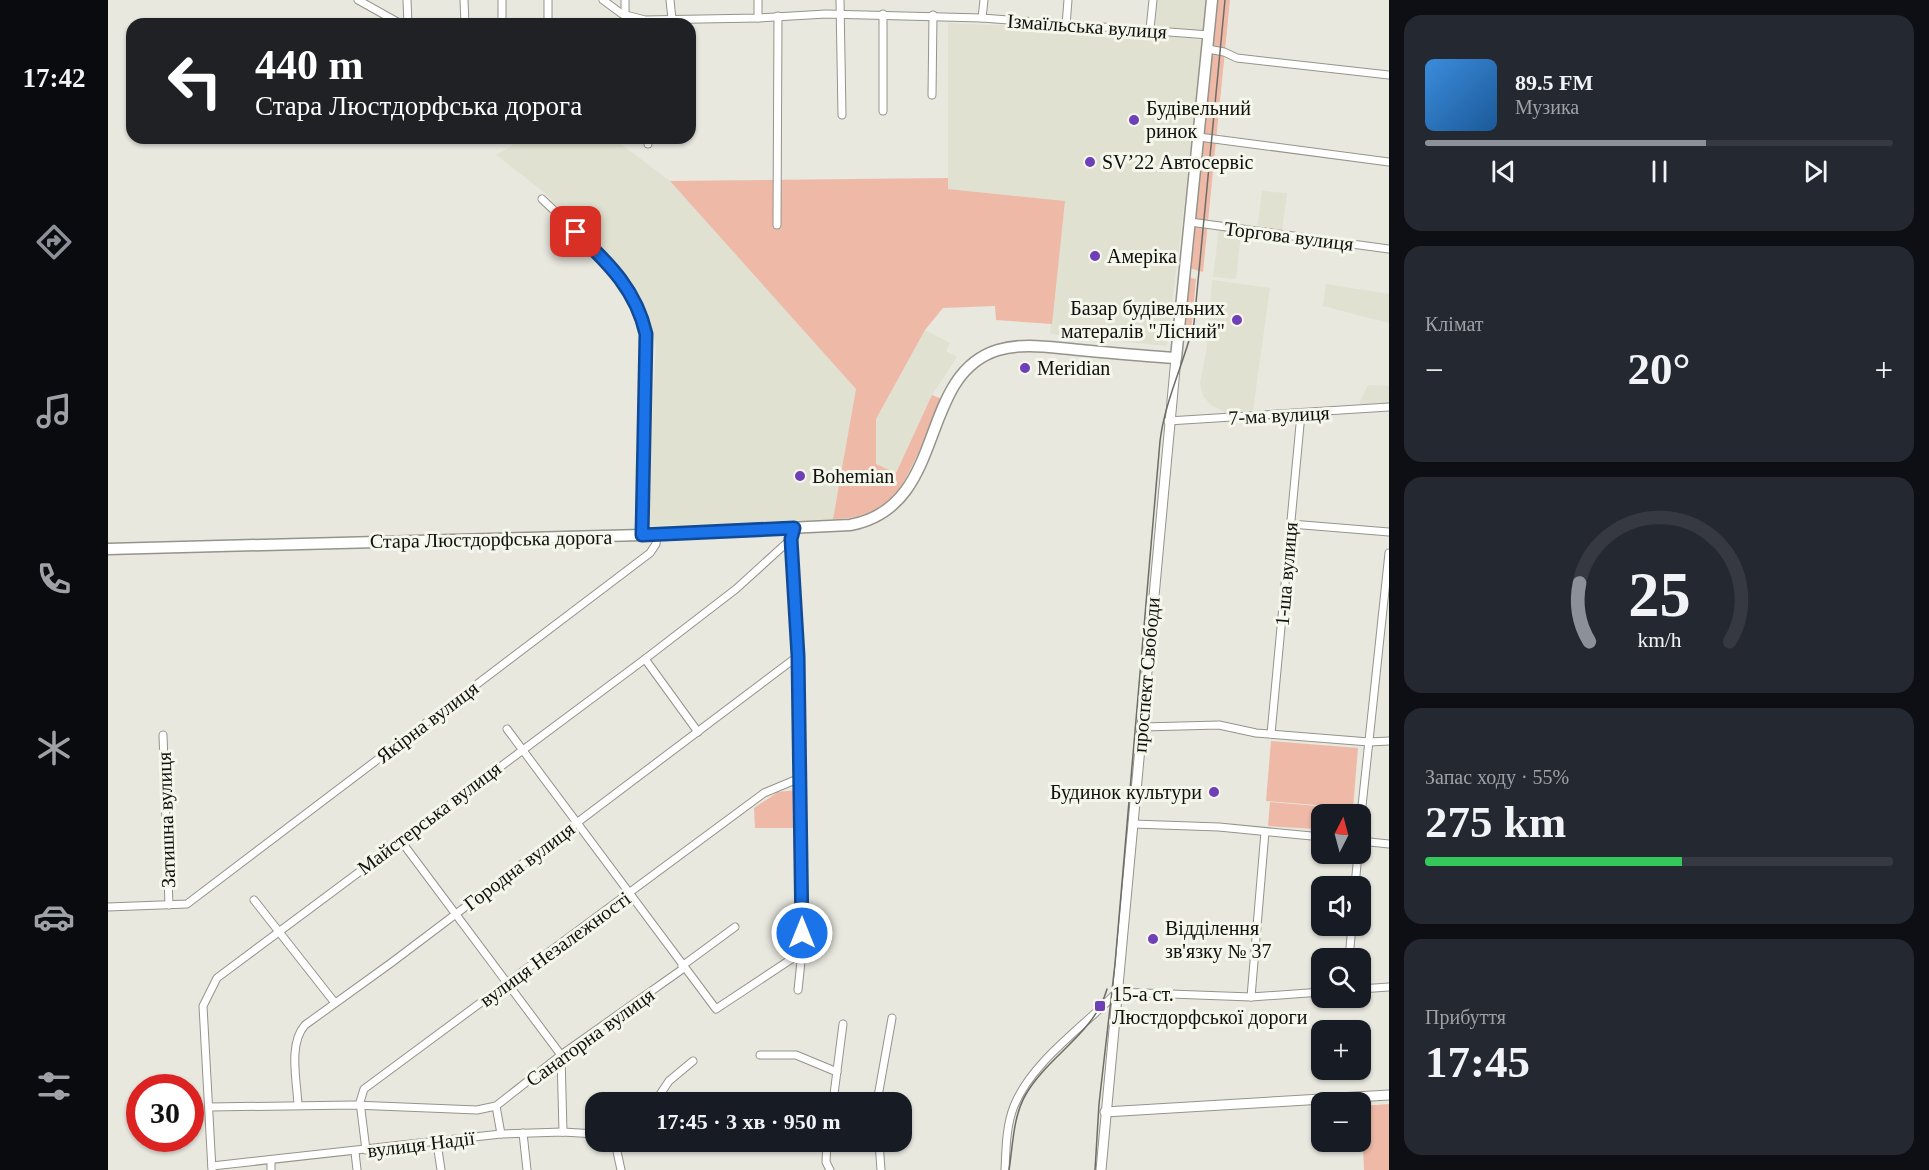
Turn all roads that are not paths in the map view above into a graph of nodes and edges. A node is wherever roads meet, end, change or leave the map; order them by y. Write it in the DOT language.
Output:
graph roads {
  1 [pos="358,0"];
  2 [pos="407,0"];
  3 [pos="464,0"];
  4 [pos="502,0"];
  5 [pos="548,0"];
  6 [pos="603,0"];
  7 [pos="625,0"];
  8 [pos="670,0"];
  9 [pos="758,0"];
  10 [pos="840,0"];
  11 [pos="984,0"];
  12 [pos="1068,0"];
  13 [pos="1153,0"];
  14 [pos="1212,0"];
  15 [pos="840,14"];
  16 [pos="883,14"];
  17 [pos="625,15"];
  18 [pos="933,15"];
  19 [pos="778,16"];
  20 [pos="390,18"];
  21 [pos="408,18"];
  22 [pos="465,18"];
  23 [pos="502,18"];
  24 [pos="548,18"];
  25 [pos="634,18"];
  26 [pos="672,18"];
  27 [pos="758,18"];
  28 [pos="982,18"];
  29 [pos="696,19"];
  30 [pos="1066,26"];
  31 [pos="1150,29"];
  32 [pos="1209,35"];
  33 [pos="1208,49"];
  34 [pos="1389,75"];
  35 [pos="932,95"];
  36 [pos="883,111"];
  37 [pos="842,116"];
  38 [pos="1199,136"];
  39 [pos="1389,162"];
  40 [pos="542,199"];
  41 [pos="1190,222"];
  42 [pos="777,225"];
  43 [pos="1389,249"];
  44 [pos="1176,358"];
  45 [pos="1389,407"];
  46 [pos="1301,414"];
  47 [pos="1168,421"];
  48 [pos="1291,524"];
  49 [pos="794,528"];
  50 [pos="1389,532"];
  51 [pos="642,535"];
  52 [pos="657,535"];
  53 [pos="791,539"];
  54 [pos="108,549"];
  55 [pos="1389,553"];
  56 [pos="798,656"];
  57 [pos="645,659"];
  58 [pos="1143,727"];
  59 [pos="507,729"];
  60 [pos="698,732"];
  61 [pos="1271,734"];
  62 [pos="163,735"];
  63 [pos="1389,741"];
  64 [pos="1369,742"];
  65 [pos="521,749"];
  66 [pos="800,778"];
  67 [pos="1362,804"];
  68 [pos="579,822"];
  69 [pos="1134,824"];
  70 [pos="1265,832"];
  71 [pos="1311,836"];
  72 [pos="401,841"];
  73 [pos="1371,842"];
  74 [pos="1389,844"];
  75 [pos="631,893"];
  76 [pos="254,900"];
  77 [pos="169,905"];
  78 [pos="108,907"];
  79 [pos="457,913"];
  80 [pos="735,927"];
  81 [pos="278,931"];
  82 [pos="802,952"];
  83 [pos="683,967"];
  84 [pos="508,984"];
  85 [pos="1389,987"];
  86 [pos="1371,988"];
  87 [pos="798,990"];
  88 [pos="1117,992"];
  89 [pos="1311,993"];
  90 [pos="1251,997"];
  91 [pos="335,1004"];
  92 [pos="892,1018"];
  93 [pos="843,1024"];
  94 [pos="561,1055"];
  95 [pos="760,1055"];
  96 [pos="693,1061"];
  97 [pos="837,1072"];
  98 [pos="662,1092"];
  99 [pos="834,1092"];
  100 [pos="879,1092"];
  101 [pos="1389,1095"];
  102 [pos="298,1105"];
  103 [pos="360,1106"];
  104 [pos="496,1106"];
  105 [pos="210,1107"];
  106 [pos="1105,1112"];
  107 [pos="563,1132"];
  108 [pos="523,1133"];
  109 [pos="585,1133"];
  110 [pos="501,1134"];
  111 [pos="437,1143"];
  112 [pos="366,1150"];
  113 [pos="355,1152"];
  114 [pos="617,1152"];
  115 [pos="826,1152"];
  116 [pos="880,1152"];
  117 [pos="271,1160"];
  118 [pos="212,1168"];
  119 [pos="271,1170"];
  120 [pos="357,1170"];
  121 [pos="441,1170"];
  122 [pos="527,1170"];
  123 [pos="621,1170"];
  124 [pos="830,1170"];
  125 [pos="881,1170"];
  126 [pos="1005,1170"];
  127 [pos="1101,1170"];
  1 -- 20 [label="street"];
  2 -- 21 [label="street"];
  3 -- 22 [label="street"];
  4 -- 23 [label="street"];
  5 -- 24 [label="street"];
  6 -- 17 [label="street"];
  7 -- 17 [label="street"];
  8 -- 26 [label="street"];
  9 -- 27 [label="street"];
  10 -- 15 [label="street"];
  11 -- 28 [label="street, Ізмаїльська вулиця"];
  12 -- 30 [label="street"];
  13 -- 31 [label="street"];
  14 -- 32 [label="main road"];
  15 -- 16 [label="street"];
  15 -- 19 [label="street"];
  15 -- 37 [label="street"];
  16 -- 18 [label="street"];
  16 -- 36 [label="street"];
  17 -- 25 [label="street"];
  18 -- 28 [label="street"];
  18 -- 35 [label="street"];
  19 -- 27 [label="street"];
  19 -- 42 [label="street"];
  27 -- 29 [label="street"];
  28 -- 30 [label="street, Ізмаїльська вулиця"];
  30 -- 31 [label="street, Ізмаїльська вулиця"];
  31 -- 32 [label="street, Ізмаїльська вулиця"];
  32 -- 33 [label="main road"];
  33 -- 34 [label="street"];
  33 -- 38 [label="main road"];
  38 -- 39 [label="street"];
  38 -- 41 [label="main road"];
  40 -- 51 [label="street"];
  41 -- 43 [label="street, Торгова вулиця"];
  41 -- 44 [label="main road"];
  44 -- 47 [label="street, проспект Свободи"];
  44 -- 49 [label="main road, Стара Люстдорфська дорога"];
  45 -- 46 [label="street, 7-ма вулиця"];
  46 -- 47 [label="street, 7-ма вулиця"];
  46 -- 48 [label="street, 1-ша вулиця"];
  47 -- 58 [label="street, проспект Свободи"];
  48 -- 50 [label="street"];
  48 -- 61 [label="street, 1-ша вулиця"];
  49 -- 52 [label="main road, Стара Люстдорфська дорога"];
  49 -- 53 [label="street"];
  51 -- 52 [label="main road, Стара Люстдорфська дорога"];
  51 -- 54 [label="main road, Стара Люстдорфська дорога"];
  52 -- 77 [label="street, Якірна вулиця"];
  53 -- 56 [label="street"];
  53 -- 57 [label="street, Майстерська вулиця"];
  55 -- 64 [label="street"];
  56 -- 60 [label="street, Городна вулиця"];
  56 -- 66 [label="street"];
  57 -- 60 [label="street"];
  57 -- 65 [label="street, Майстерська вулиця"];
  58 -- 61 [label="street"];
  58 -- 69 [label="street, проспект Свободи"];
  59 -- 65 [label="street"];
  60 -- 68 [label="street, Городна вулиця"];
  61 -- 64 [label="street"];
  62 -- 77 [label="street, Затишна вулиця"];
  63 -- 64 [label="street"];
  64 -- 67 [label="street"];
  65 -- 68 [label="street"];
  65 -- 72 [label="street, Майстерська вулиця"];
  66 -- 75 [label="street, вулиця Незалежності"];
  66 -- 82 [label="street"];
  68 -- 75 [label="street"];
  68 -- 79 [label="street, Городна вулиця"];
  69 -- 70 [label="street"];
  69 -- 88 [label="street, проспект Свободи"];
  70 -- 71 [label="street"];
  70 -- 90 [label="street"];
  72 -- 79 [label="street"];
  72 -- 81 [label="street, Майстерська вулиця"];
  73 -- 74 [label="street"];
  75 -- 83 [label="street"];
  75 -- 84 [label="street, вулиця Незалежності"];
  76 -- 81 [label="street"];
  77 -- 78 [label="street"];
  79 -- 84 [label="street"];
  79 -- 91 [label="street, Городна вулиця"];
  80 -- 83 [label="street, Санаторна вулиця"];
  81 -- 91 [label="street"];
  81 -- 105 [label="street, Майстерська вулиця"];
  82 -- 83 [label="street"];
  82 -- 87 [label="street"];
  83 -- 94 [label="street, Санаторна вулиця"];
  84 -- 94 [label="street"];
  84 -- 103 [label="street, вулиця Незалежності"];
  85 -- 86 [label="street"];
  88 -- 90 [label="street"];
  88 -- 106 [label="street, проспект Свободи"];
  88 -- 126 [label="street"];
  89 -- 90 [label="street"];
  91 -- 102 [label="street, Городна вулиця"];
  92 -- 100 [label="street"];
  93 -- 97 [label="street"];
  94 -- 104 [label="street, Санаторна вулиця"];
  94 -- 107 [label="street"];
  95 -- 97 [label="street"];
  96 -- 98 [label="street"];
  97 -- 99 [label="street"];
  101 -- 106 [label="street"];
  102 -- 103 [label="street, вулиця Надії"];
  102 -- 105 [label="street, вулиця Надії"];
  103 -- 104 [label="street, вулиця Надії"];
  103 -- 112 [label="street"];
  104 -- 110 [label="street"];
  105 -- 118 [label="street, Майстерська вулиця"];
  106 -- 127 [label="street, проспект Свободи"];
  107 -- 108 [label="street, вулиця Надії"];
  107 -- 109 [label="street, вулиця Надії"];
  108 -- 110 [label="street, вулиця Надії"];
  108 -- 122 [label="street"];
  110 -- 111 [label="street, вулиця Надії"];
  111 -- 112 [label="street, вулиця Надії"];
  111 -- 121 [label="street"];
  112 -- 113 [label="street, вулиця Надії"];
  113 -- 117 [label="street, вулиця Надії"];
  113 -- 120 [label="street"];
  114 -- 123 [label="street"];
  115 -- 124 [label="street"];
  116 -- 125 [label="street"];
  117 -- 118 [label="street, вулиця Надії"];
  117 -- 119 [label="street"];
}
